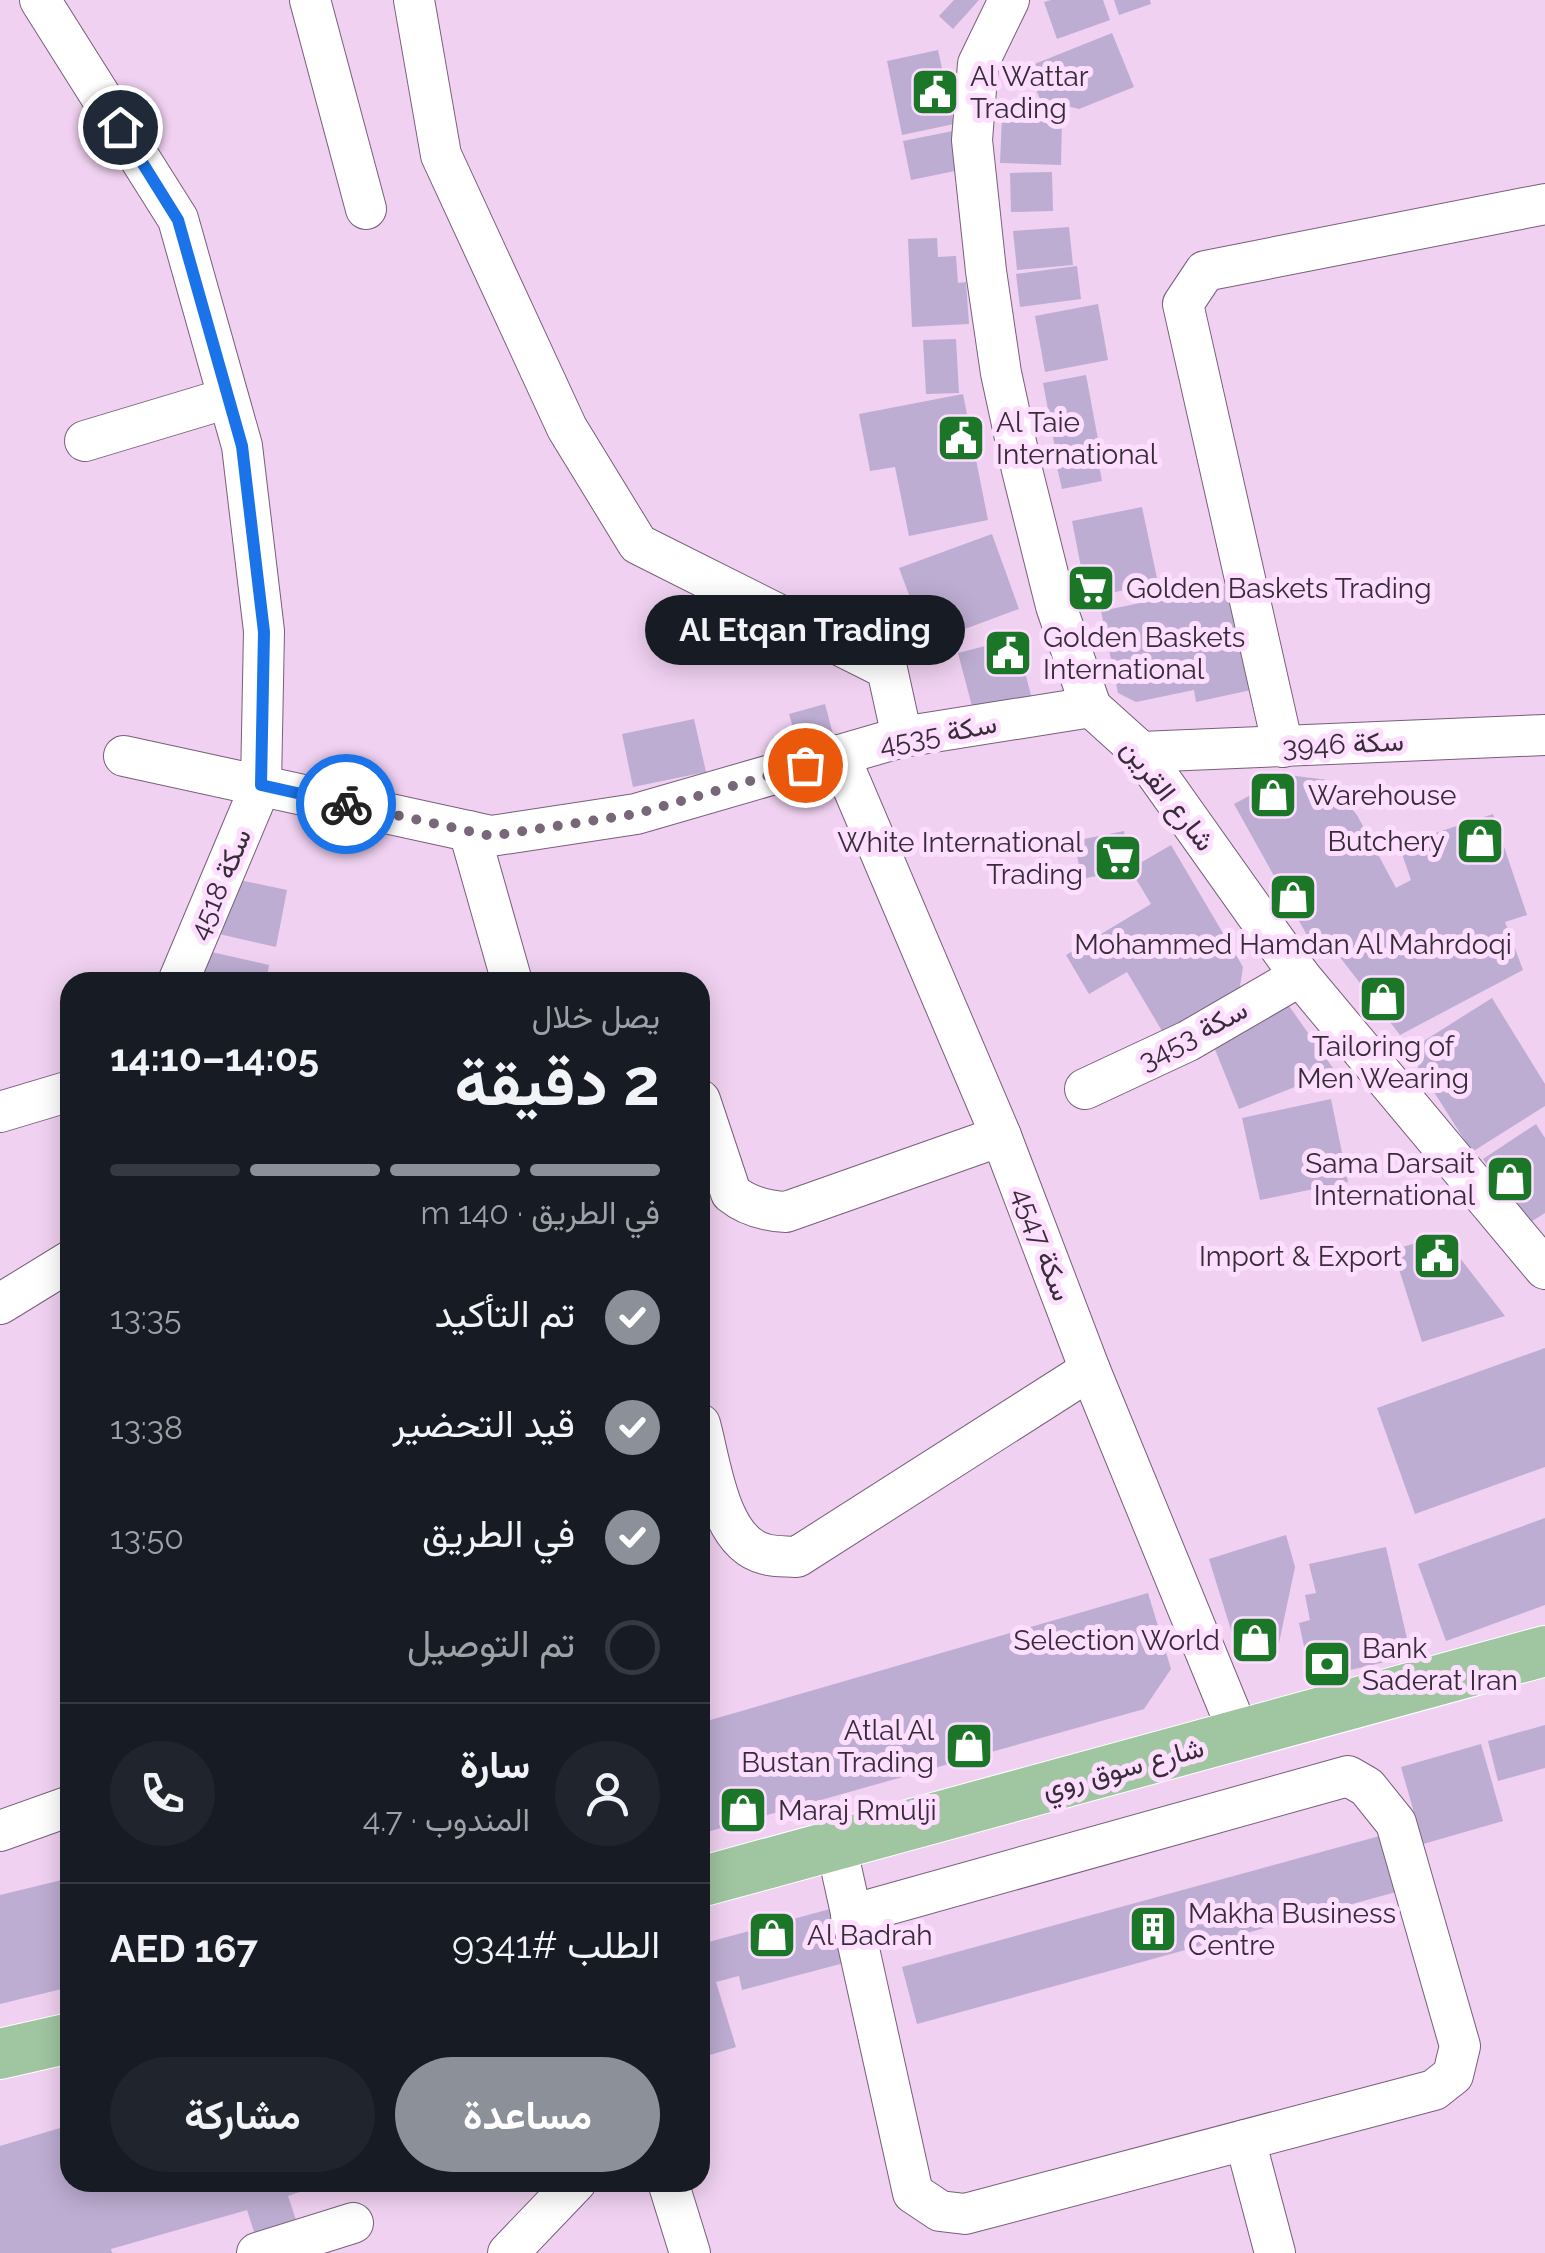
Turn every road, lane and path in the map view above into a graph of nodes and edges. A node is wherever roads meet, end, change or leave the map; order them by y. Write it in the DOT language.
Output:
graph roads {
  1 [pos="40,0"];
  2 [pos="310,0"];
  3 [pos="414,0"];
  4 [pos="1008,0"];
  5 [pos="1545,204"];
  6 [pos="366,210"];
  7 [pos="228,398"];
  8 [pos="85,441"];
  9 [pos="1091,708"];
  10 [pos="1545,735"];
  11 [pos="902,737"];
  12 [pos="1283,747"];
  13 [pos="1142,752"];
  14 [pos="124,756"];
  15 [pos="839,756"];
  16 [pos="261,785"];
  17 [pos="469,830"];
  18 [pos="182,972"];
  19 [pos="509,972"];
  20 [pos="1300,976"];
  21 [pos="1085,1089"];
  22 [pos="60,1094"];
  23 [pos="0,1112"];
  24 [pos="710,1131"];
  25 [pos="1000,1136"];
  26 [pos="60,1267"];
  27 [pos="1545,1269"];
  28 [pos="0,1304"];
  29 [pos="1090,1370"];
  30 [pos="710,1461"];
  31 [pos="1545,1651"];
  32 [pos="1240,1736"];
  33 [pos="60,1810"];
  34 [pos="0,1831"];
  35 [pos="836,1845"];
  36 [pos="710,1879"];
  37 [pos="851,1915"];
  38 [pos="60,2040"];
  39 [pos="0,2054"];
  40 [pos="1245,2140"];
  41 [pos="566,2192"];
  42 [pos="671,2192"];
  43 [pos="353,2223"];
  44 [pos="257,2253"];
  45 [pos="508,2253"];
  46 [pos="690,2253"];
  47 [pos="1275,2253"];
  1 -- 7 [label="street"];
  2 -- 6 [label="street"];
  3 -- 11 [label="street"];
  4 -- 9 [label="street"];
  5 -- 12 [label="street"];
  7 -- 8 [label="street"];
  7 -- 16 [label="street"];
  9 -- 11 [label="street, سكة 4535"];
  9 -- 13 [label="street, شارع القرين"];
  10 -- 12 [label="street, سكة 3946"];
  11 -- 15 [label="street, سكة 4535"];
  12 -- 13 [label="street, سكة 3946"];
  13 -- 20 [label="street, شارع القرين"];
  14 -- 16 [label="street, سكة 4535"];
  15 -- 17 [label="street, سكة 4535"];
  15 -- 25 [label="street, سكة 4547"];
  16 -- 17 [label="street, سكة 4535"];
  16 -- 18 [label="street, سكة 4518"];
  17 -- 19 [label="street"];
  20 -- 21 [label="street, سكة 3453"];
  20 -- 27 [label="street, شارع القرين"];
  22 -- 23 [label="street"];
  24 -- 25 [label="street"];
  25 -- 29 [label="street, سكة 4547"];
  26 -- 28 [label="street"];
  29 -- 30 [label="street"];
  29 -- 32 [label="street, سكة 4547"];
  31 -- 32 [label="main road, شارع سوق روي"];
  32 -- 35 [label="main road, شارع سوق روي"];
  33 -- 34 [label="street"];
  35 -- 36 [label="main road, شارع سوق روي"];
  35 -- 37 [label="street"];
  37 -- 40 [label="street"];
  37 -- 40 [label="street"];
  38 -- 39 [label="main road"];
  40 -- 47 [label="street"];
  41 -- 45 [label="street"];
  42 -- 46 [label="street"];
  43 -- 44 [label="street"];
}
